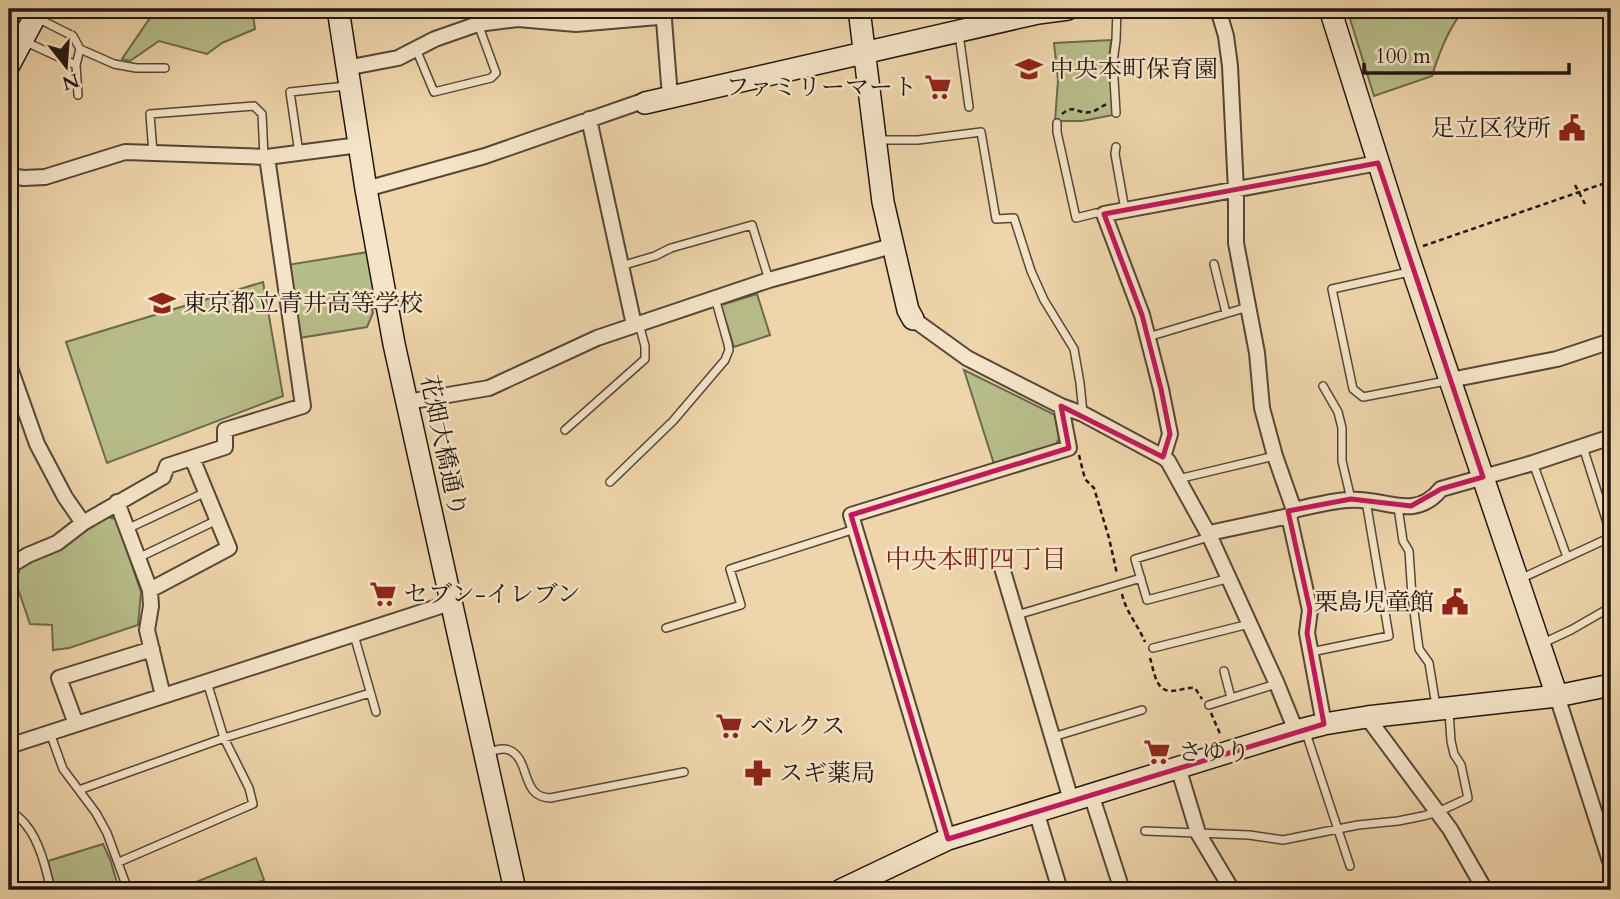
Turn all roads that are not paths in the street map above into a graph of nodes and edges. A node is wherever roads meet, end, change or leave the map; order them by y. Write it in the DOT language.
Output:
graph roads {
  1 [pos="338,9"];
  2 [pos="859,9"];
  3 [pos="1068,9"];
  4 [pos="1117,9"];
  5 [pos="1218,9"];
  6 [pos="1330,9"];
  7 [pos="37,13"];
  8 [pos="478,24"];
  9 [pos="958,31"];
  10 [pos="22,40"];
  11 [pos="80,49"];
  12 [pos="416,49"];
  13 [pos="864,52"];
  14 [pos="9,65"];
  15 [pos="76,65"];
  16 [pos="165,68"];
  17 [pos="496,73"];
  18 [pos="348,77"];
  19 [pos="498,85"];
  20 [pos="78,95"];
  21 [pos="670,97"];
  22 [pos="645,103"];
  23 [pos="969,107"];
  24 [pos="1116,113"];
  25 [pos="589,119"];
  26 [pos="1057,123"];
  27 [pos="875,140"];
  28 [pos="359,145"];
  29 [pos="1116,147"];
  30 [pos="153,153"];
  31 [pos="299,154"];
  32 [pos="266,157"];
  33 [pos="1378,163"];
  34 [pos="9,176"];
  35 [pos="366,189"];
  36 [pos="1236,191"];
  37 [pos="1125,210"];
  38 [pos="1104,214"];
  39 [pos="892,246"];
  40 [pos="1214,264"];
  41 [pos="621,265"];
  42 [pos="1413,271"];
  43 [pos="769,280"];
  44 [pos="715,298"];
  45 [pos="1249,307"];
  46 [pos="1226,313"];
  47 [pos="913,318"];
  48 [pos="636,324"];
  49 [pos="1148,337"];
  50 [pos="1611,341"];
  51 [pos="9,365"];
  52 [pos="1450,380"];
  53 [pos="1323,386"];
  54 [pos="407,402"];
  55 [pos="1061,406"];
  56 [pos="1083,414"];
  57 [pos="565,430"];
  58 [pos="1611,437"];
  59 [pos="1582,446"];
  60 [pos="1275,456"];
  61 [pos="1163,457"];
  62 [pos="192,458"];
  63 [pos="1533,463"];
  64 [pos="1483,477"];
  65 [pos="1178,479"];
  66 [pos="610,482"];
  67 [pos="206,492"];
  68 [pos="1358,500"];
  69 [pos="117,502"];
  70 [pos="1399,506"];
  71 [pos="1291,513"];
  72 [pos="217,520"];
  73 [pos="83,523"];
  74 [pos="127,529"];
  75 [pos="856,529"];
  76 [pos="1611,536"];
  77 [pos="1210,537"];
  78 [pos="138,558"];
  79 [pos="1567,558"];
  80 [pos="1000,561"];
  81 [pos="9,576"];
  82 [pos="1141,578"];
  83 [pos="1230,578"];
  84 [pos="1518,580"];
  85 [pos="150,590"];
  86 [pos="450,603"];
  87 [pos="1611,607"];
  88 [pos="1017,615"];
  89 [pos="1249,624"];
  90 [pos="666,628"];
  91 [pos="354,635"];
  92 [pos="1540,645"];
  93 [pos="1153,648"];
  94 [pos="152,649"];
  95 [pos="1311,652"];
  96 [pos="1224,671"];
  97 [pos="207,681"];
  98 [pos="1277,684"];
  99 [pos="1611,685"];
  100 [pos="370,693"];
  101 [pos="163,696"];
  102 [pos="1557,696"];
  103 [pos="1231,698"];
  104 [pos="1209,705"];
  105 [pos="1443,709"];
  106 [pos="1142,710"];
  107 [pos="376,712"];
  108 [pos="1367,717"];
  109 [pos="76,724"];
  110 [pos="1309,728"];
  111 [pos="50,733"];
  112 [pos="1053,737"];
  113 [pos="224,738"];
  114 [pos="9,746"];
  115 [pos="484,753"];
  116 [pos="9,754"];
  117 [pos="1178,767"];
  118 [pos="684,772"];
  119 [pos="79,790"];
  120 [pos="1081,797"];
  121 [pos="9,809"];
  122 [pos="1036,811"];
  123 [pos="1437,812"];
  124 [pos="1338,829"];
  125 [pos="1145,831"];
  126 [pos="1198,833"];
  127 [pos="948,839"];
  128 [pos="119,862"];
  129 [pos="1611,864"];
  130 [pos="1350,866"];
  131 [pos="1483,887"];
  132 [pos="511,889"];
  133 [pos="51,890"];
  134 [pos="128,890"];
  135 [pos="841,890"];
  136 [pos="1060,890"];
  137 [pos="1122,890"];
  138 [pos="1232,890"];
  139 [pos="1467,890"];
  1 -- 18 [label="street, 花畑大橋通り"];
  2 -- 13 [label="street"];
  3 -- 9 [label="street"];
  4 -- 24 [label="lane"];
  5 -- 36 [label="street"];
  6 -- 33 [label="street"];
  7 -- 10 [label="street"];
  7 -- 11 [label="lane"];
  8 -- 12 [label="street"];
  8 -- 17 [label="lane"];
  8 -- 21 [label="street"];
  9 -- 13 [label="street"];
  9 -- 23 [label="lane"];
  10 -- 14 [label="street"];
  10 -- 15 [label="lane"];
  11 -- 15 [label="lane"];
  11 -- 16 [label="lane"];
  12 -- 17 [label="lane"];
  12 -- 18 [label="street"];
  13 -- 21 [label="street"];
  13 -- 27 [label="street"];
  15 -- 20 [label="lane"];
  17 -- 19 [label="lane"];
  18 -- 28 [label="street, 花畑大橋通り"];
  18 -- 31 [label="lane"];
  21 -- 22 [label="street"];
  22 -- 25 [label="street"];
  25 -- 35 [label="street"];
  25 -- 41 [label="street"];
  26 -- 38 [label="lane"];
  27 -- 39 [label="street"];
  27 -- 56 [label="lane"];
  28 -- 31 [label="street"];
  28 -- 35 [label="street, 花畑大橋通り"];
  29 -- 37 [label="lane"];
  30 -- 32 [label="street"];
  30 -- 32 [label="lane"];
  30 -- 34 [label="street"];
  31 -- 32 [label="street"];
  32 -- 62 [label="street"];
  33 -- 36 [label="street"];
  33 -- 42 [label="street"];
  35 -- 54 [label="street, 花畑大橋通り"];
  36 -- 37 [label="street"];
  36 -- 45 [label="street"];
  37 -- 38 [label="street"];
  38 -- 49 [label="street"];
  39 -- 43 [label="street"];
  39 -- 47 [label="street"];
  40 -- 46 [label="lane"];
  41 -- 43 [label="lane"];
  41 -- 48 [label="street"];
  42 -- 52 [label="street"];
  42 -- 52 [label="lane"];
  43 -- 44 [label="street"];
  44 -- 48 [label="street"];
  44 -- 66 [label="lane"];
  45 -- 46 [label="lane"];
  45 -- 60 [label="street"];
  46 -- 49 [label="lane"];
  47 -- 55 [label="street"];
  48 -- 54 [label="street"];
  48 -- 57 [label="lane"];
  49 -- 61 [label="street"];
  50 -- 52 [label="street"];
  51 -- 73 [label="street"];
  52 -- 64 [label="street"];
  53 -- 68 [label="lane"];
  54 -- 86 [label="street, 花畑大橋通り"];
  55 -- 56 [label="street"];
  55 -- 75 [label="street"];
  56 -- 61 [label="street"];
  58 -- 59 [label="street"];
  59 -- 63 [label="street"];
  59 -- 76 [label="lane"];
  60 -- 65 [label="lane"];
  60 -- 71 [label="street"];
  61 -- 65 [label="street"];
  62 -- 67 [label="street"];
  62 -- 69 [label="street"];
  63 -- 64 [label="street"];
  63 -- 79 [label="lane"];
  64 -- 70 [label="street"];
  64 -- 84 [label="street"];
  65 -- 77 [label="street"];
  67 -- 72 [label="street"];
  67 -- 74 [label="lane"];
  68 -- 70 [label="street"];
  68 -- 71 [label="street"];
  68 -- 95 [label="lane"];
  69 -- 73 [label="street"];
  69 -- 74 [label="street"];
  70 -- 105 [label="lane"];
  71 -- 77 [label="street"];
  71 -- 95 [label="street"];
  72 -- 78 [label="lane"];
  72 -- 85 [label="street"];
  73 -- 81 [label="street"];
  74 -- 78 [label="street"];
  75 -- 90 [label="lane"];
  75 -- 127 [label="street"];
  76 -- 79 [label="lane"];
  77 -- 82 [label="lane"];
  77 -- 83 [label="street"];
  78 -- 85 [label="street"];
  79 -- 84 [label="lane"];
  80 -- 88 [label="street"];
  82 -- 83 [label="lane"];
  82 -- 88 [label="lane"];
  83 -- 89 [label="street"];
  84 -- 92 [label="street"];
  85 -- 94 [label="street"];
  86 -- 91 [label="street"];
  86 -- 115 [label="street, 花畑大橋通り"];
  87 -- 92 [label="lane"];
  88 -- 112 [label="street"];
  89 -- 93 [label="lane"];
  89 -- 98 [label="street"];
  91 -- 97 [label="street"];
  91 -- 100 [label="lane"];
  92 -- 102 [label="street"];
  94 -- 101 [label="street"];
  94 -- 109 [label="street"];
  95 -- 110 [label="street"];
  96 -- 103 [label="lane"];
  97 -- 101 [label="street"];
  97 -- 113 [label="lane"];
  98 -- 103 [label="lane"];
  98 -- 110 [label="street"];
  99 -- 102 [label="street"];
  100 -- 107 [label="lane"];
  100 -- 113 [label="lane"];
  101 -- 109 [label="street"];
  102 -- 105 [label="street"];
  102 -- 129 [label="street"];
  103 -- 104 [label="lane"];
  105 -- 108 [label="street"];
  105 -- 123 [label="lane"];
  106 -- 112 [label="lane"];
  108 -- 110 [label="street"];
  108 -- 123 [label="street"];
  109 -- 111 [label="street"];
  110 -- 117 [label="street"];
  110 -- 124 [label="lane"];
  111 -- 114 [label="street"];
  111 -- 119 [label="lane"];
  112 -- 120 [label="street"];
  113 -- 119 [label="lane"];
  113 -- 128 [label="lane"];
  114 -- 116 [label="lane"];
  115 -- 118 [label="lane"];
  115 -- 132 [label="street, 花畑大橋通り"];
  117 -- 120 [label="street"];
  117 -- 126 [label="street"];
  119 -- 128 [label="lane"];
  120 -- 122 [label="street"];
  120 -- 137 [label="street"];
  121 -- 133 [label="lane"];
  122 -- 127 [label="street"];
  122 -- 136 [label="street"];
  123 -- 124 [label="lane"];
  123 -- 131 [label="street"];
  124 -- 126 [label="lane"];
  124 -- 130 [label="lane"];
  125 -- 126 [label="lane"];
  126 -- 138 [label="street"];
  127 -- 135 [label="street"];
  128 -- 134 [label="lane"];
  131 -- 139 [label="lane"];
}
